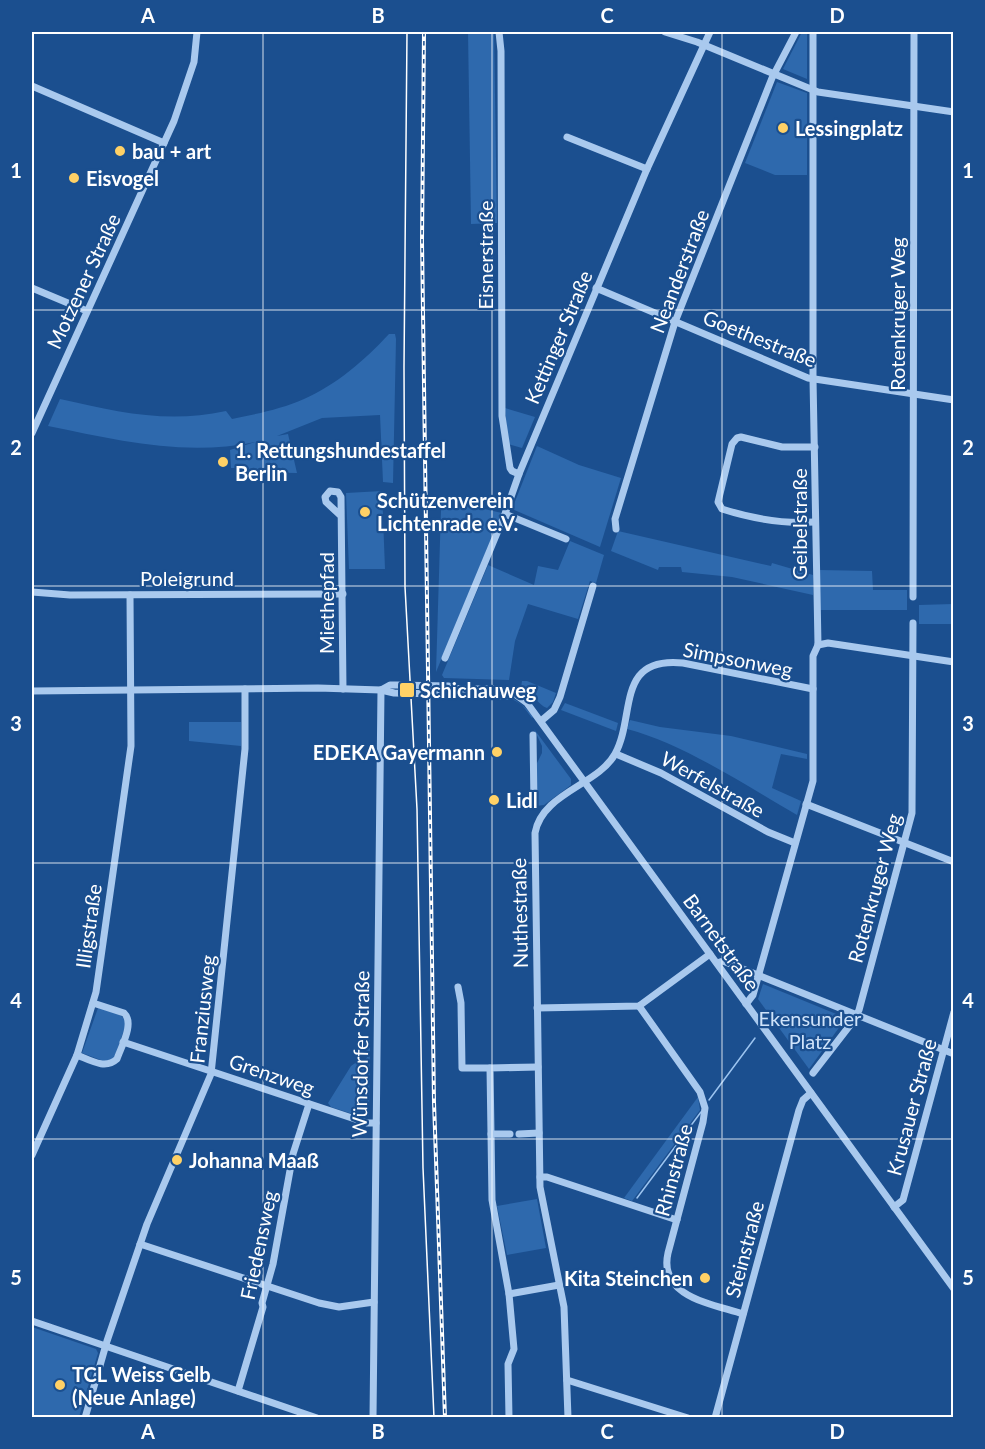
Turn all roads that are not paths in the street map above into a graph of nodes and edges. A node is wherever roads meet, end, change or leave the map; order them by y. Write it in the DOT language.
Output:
graph roads {
  1 [pos="197,32"];
  2 [pos="499,32"];
  3 [pos="665,32"];
  4 [pos="710,32"];
  5 [pos="796,32"];
  6 [pos="813,32"];
  7 [pos="914,32"];
  8 [pos="703,45"];
  9 [pos="774,73"];
  10 [pos="32,86"];
  11 [pos="813,90"];
  12 [pos="914,106"];
  13 [pos="954,112"];
  14 [pos="567,137"];
  15 [pos="164,143"];
  16 [pos="646,169"];
  17 [pos="32,288"];
  18 [pos="596,288"];
  19 [pos="87,311"];
  20 [pos="675,322"];
  21 [pos="813,379"];
  22 [pos="913,394"];
  23 [pos="954,400"];
  24 [pos="32,434"];
  25 [pos="815,447"];
  26 [pos="519,474"];
  27 [pos="505,514"];
  28 [pos="341,516"];
  29 [pos="814,522"];
  30 [pos="616,529"];
  31 [pos="566,539"];
  32 [pos="593,586"];
  33 [pos="32,592"];
  34 [pos="343,594"];
  35 [pos="130,595"];
  36 [pos="913,597"];
  37 [pos="913,623"];
  38 [pos="818,645"];
  39 [pos="913,656"];
  40 [pos="445,658"];
  41 [pos="954,662"];
  42 [pos="245,689"];
  43 [pos="343,689"];
  44 [pos="813,689"];
  45 [pos="131,690"];
  46 [pos="381,690"];
  47 [pos="32,693"];
  48 [pos="541,721"];
  49 [pos="533,735"];
  50 [pos="616,754"];
  51 [pos="585,781"];
  52 [pos="534,804"];
  53 [pos="806,804"];
  54 [pos="795,843"];
  55 [pos="904,843"];
  56 [pos="954,862"];
  57 [pos="710,954"];
  58 [pos="717,963"];
  59 [pos="758,975"];
  60 [pos="458,987"];
  61 [pos="93,1003"];
  62 [pos="746,1004"];
  63 [pos="639,1006"];
  64 [pos="537,1008"];
  65 [pos="954,1012"];
  66 [pos="857,1015"];
  67 [pos="123,1042"];
  68 [pos="943,1050"];
  69 [pos="954,1054"];
  70 [pos="77,1055"];
  71 [pos="538,1067"];
  72 [pos="489,1068"];
  73 [pos="212,1071"];
  74 [pos="813,1073"];
  75 [pos="811,1093"];
  76 [pos="309,1104"];
  77 [pos="376,1123"];
  78 [pos="539,1133"];
  79 [pos="491,1134"];
  80 [pos="510,1134"];
  81 [pos="519,1134"];
  82 [pos="32,1155"];
  83 [pos="540,1177"];
  84 [pos="894,1207"];
  85 [pos="677,1220"];
  86 [pos="140,1244"];
  87 [pos="559,1285"];
  88 [pos="266,1287"];
  89 [pos="954,1289"];
  90 [pos="509,1294"];
  91 [pos="374,1302"];
  92 [pos="743,1314"];
  93 [pos="32,1321"];
  94 [pos="105,1347"];
  95 [pos="567,1380"];
  96 [pos="238,1391"];
  97 [pos="85,1418"];
  98 [pos="317,1418"];
  99 [pos="373,1418"];
  100 [pos="509,1418"];
  101 [pos="568,1418"];
  102 [pos="688,1418"];
  103 [pos="715,1418"];
  1 -- 15 [label="street, Motzener Straße"];
  2 -- 26 [label="street, Eisnerstraße"];
  3 -- 8 [label="street"];
  4 -- 8 [label="street, Kettinger Straße"];
  5 -- 9 [label="street, Neanderstraße"];
  6 -- 11 [label="street, Geibelstraße"];
  7 -- 12 [label="street, Rotenkruger Weg"];
  8 -- 9 [label="street"];
  8 -- 16 [label="street, Kettinger Straße"];
  9 -- 11 [label="street"];
  9 -- 20 [label="street, Neanderstraße"];
  10 -- 15 [label="street"];
  11 -- 12 [label="street"];
  11 -- 21 [label="street, Geibelstraße"];
  12 -- 13 [label="street"];
  12 -- 22 [label="street, Rotenkruger Weg"];
  14 -- 16 [label="street"];
  15 -- 19 [label="street, Motzener Straße"];
  16 -- 18 [label="street, Kettinger Straße"];
  17 -- 19 [label="street"];
  18 -- 20 [label="street, Goethestraße"];
  18 -- 26 [label="street, Kettinger Straße"];
  19 -- 24 [label="street, Motzener Straße"];
  20 -- 21 [label="street, Goethestraße"];
  20 -- 30 [label="street, Neanderstraße"];
  21 -- 22 [label="street, Goethestraße"];
  21 -- 25 [label="street, Geibelstraße"];
  22 -- 23 [label="street, Goethestraße"];
  22 -- 36 [label="street, Rotenkruger Weg"];
  25 -- 29 [label="street, Geibelstraße"];
  25 -- 29 [label="street"];
  26 -- 27 [label="street, Kettinger Straße"];
  27 -- 31 [label="street"];
  27 -- 40 [label="street, Kettinger Straße"];
  28 -- 34 [label="street, Miethepfad"];
  29 -- 38 [label="street, Geibelstraße"];
  32 -- 48 [label="street"];
  33 -- 35 [label="street, Poleigrund"];
  34 -- 35 [label="street, Poleigrund"];
  34 -- 43 [label="street, Miethepfad"];
  35 -- 45 [label="street, Illigstraße"];
  37 -- 39 [label="street, Rotenkruger Weg"];
  38 -- 39 [label="street"];
  38 -- 44 [label="street, Geibelstraße"];
  39 -- 41 [label="street"];
  39 -- 55 [label="street, Rotenkruger Weg"];
  42 -- 43 [label="street"];
  42 -- 45 [label="street"];
  42 -- 73 [label="street, Franziusweg"];
  43 -- 46 [label="street"];
  44 -- 50 [label="street, Simpsonweg"];
  44 -- 53 [label="street, Geibelstraße"];
  45 -- 47 [label="street"];
  45 -- 61 [label="street, Illigstraße"];
  46 -- 48 [label="street, Barnetstraße"];
  46 -- 77 [label="street, Wünsdorfer Straße"];
  48 -- 51 [label="street, Barnetstraße"];
  49 -- 52 [label="street"];
  50 -- 51 [label="street"];
  50 -- 54 [label="street, Werfelstraße"];
  51 -- 57 [label="street, Barnetstraße"];
  51 -- 64 [label="street, Nuthestraße"];
  53 -- 54 [label="street, Geibelstraße"];
  53 -- 55 [label="street"];
  54 -- 59 [label="street, Geibelstraße"];
  55 -- 56 [label="street"];
  55 -- 66 [label="street, Rotenkruger Weg"];
  57 -- 58 [label="street, Barnetstraße"];
  57 -- 63 [label="street"];
  58 -- 59 [label="street"];
  58 -- 62 [label="street, Barnetstraße"];
  59 -- 62 [label="street, Geibelstraße"];
  59 -- 66 [label="street"];
  60 -- 72 [label="street"];
  61 -- 67 [label="street"];
  61 -- 70 [label="street, Illigstraße"];
  62 -- 75 [label="street, Barnetstraße"];
  63 -- 64 [label="street"];
  63 -- 85 [label="street, Rhinstraße"];
  64 -- 71 [label="street, Nuthestraße"];
  65 -- 68 [label="street, Krusauer Straße"];
  66 -- 68 [label="street"];
  66 -- 74 [label="street, Rotenkruger Weg"];
  67 -- 70 [label="street"];
  67 -- 73 [label="street, Grenzweg"];
  68 -- 69 [label="street"];
  68 -- 84 [label="street, Krusauer Straße"];
  70 -- 82 [label="street, Illigstraße"];
  71 -- 72 [label="street"];
  71 -- 78 [label="street, Nuthestraße"];
  72 -- 79 [label="street"];
  73 -- 76 [label="street, Grenzweg"];
  73 -- 86 [label="street, Franziusweg"];
  75 -- 84 [label="street, Barnetstraße"];
  75 -- 92 [label="street, Steinstraße"];
  76 -- 77 [label="street, Grenzweg"];
  76 -- 88 [label="street, Friedensweg"];
  77 -- 91 [label="street, Wünsdorfer Straße"];
  78 -- 81 [label="street"];
  78 -- 83 [label="street, Nuthestraße"];
  79 -- 80 [label="street"];
  79 -- 90 [label="street"];
  83 -- 85 [label="street"];
  83 -- 87 [label="street, Nuthestraße"];
  84 -- 89 [label="street, Barnetstraße"];
  85 -- 92 [label="street, Rhinstraße"];
  86 -- 88 [label="street"];
  86 -- 94 [label="street, Franziusweg"];
  87 -- 90 [label="street"];
  87 -- 95 [label="street, Nuthestraße"];
  88 -- 91 [label="street"];
  88 -- 96 [label="street, Friedensweg"];
  90 -- 100 [label="street"];
  91 -- 99 [label="street, Wünsdorfer Straße"];
  92 -- 103 [label="street, Steinstraße"];
  93 -- 94 [label="street"];
  94 -- 96 [label="street"];
  94 -- 97 [label="street, Franziusweg"];
  95 -- 101 [label="street, Nuthestraße"];
  95 -- 102 [label="street"];
  96 -- 98 [label="street"];
}
